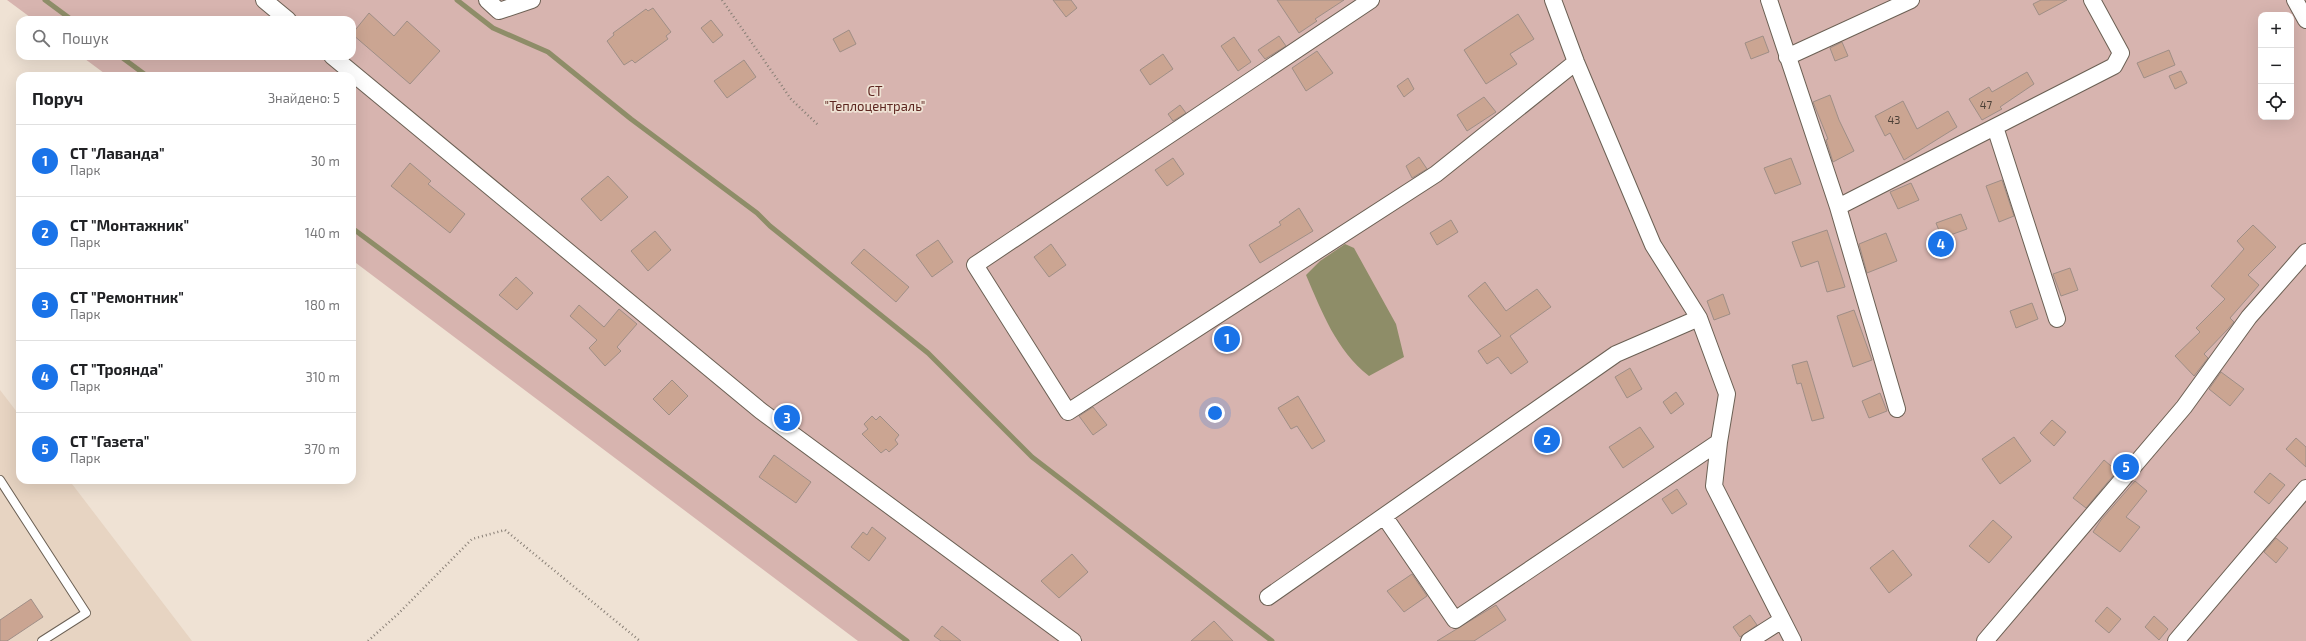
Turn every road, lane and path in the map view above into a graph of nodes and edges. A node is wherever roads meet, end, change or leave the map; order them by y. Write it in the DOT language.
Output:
graph roads {
  1 [pos="264,0"];
  2 [pos="487,0"];
  3 [pos="532,0"];
  4 [pos="722,0"];
  5 [pos="1372,0"];
  6 [pos="1553,0"];
  7 [pos="1769,0"];
  8 [pos="1912,0"];
  9 [pos="2092,0"];
  10 [pos="2295,0"];
  11 [pos="283,16"];
  12 [pos="2306,20"];
  13 [pos="1787,57"];
  14 [pos="337,60"];
  15 [pos="1576,62"];
  16 [pos="351,72"];
  17 [pos="356,76"];
  18 [pos="818,125"];
  19 [pos="1996,127"];
  20 [pos="1838,207"];
  21 [pos="2306,252"];
  22 [pos="1699,318"];
  23 [pos="2057,319"];
  24 [pos="1897,409"];
  25 [pos="1719,442"];
  26 [pos="0,480"];
  27 [pos="2306,488"];
  28 [pos="1384,516"];
  29 [pos="1268,597"];
  30 [pos="1782,620"];
  31 [pos="42,641"];
  32 [pos="368,641"];
  33 [pos="640,641"];
  34 [pos="1073,641"];
  35 [pos="1750,641"];
  36 [pos="1793,641"];
  37 [pos="1985,641"];
  38 [pos="2176,641"];
  1 -- 11 [label="street"];
  2 -- 3 [label="street"];
  4 -- 18 [label="path"];
  5 -- 15 [label="street"];
  6 -- 15 [label="street"];
  7 -- 13 [label="street"];
  8 -- 13 [label="street"];
  9 -- 19 [label="street"];
  10 -- 12 [label="street"];
  13 -- 20 [label="street"];
  14 -- 16 [label="street"];
  15 -- 22 [label="street"];
  17 -- 34 [label="street"];
  19 -- 20 [label="street"];
  19 -- 23 [label="street"];
  20 -- 24 [label="street"];
  21 -- 37 [label="street"];
  22 -- 25 [label="street"];
  22 -- 28 [label="street"];
  25 -- 28 [label="street"];
  25 -- 30 [label="street"];
  26 -- 31 [label="lane"];
  27 -- 38 [label="street"];
  28 -- 29 [label="street"];
  30 -- 35 [label="street"];
  30 -- 36 [label="street"];
  32 -- 33 [label="path"];
}
